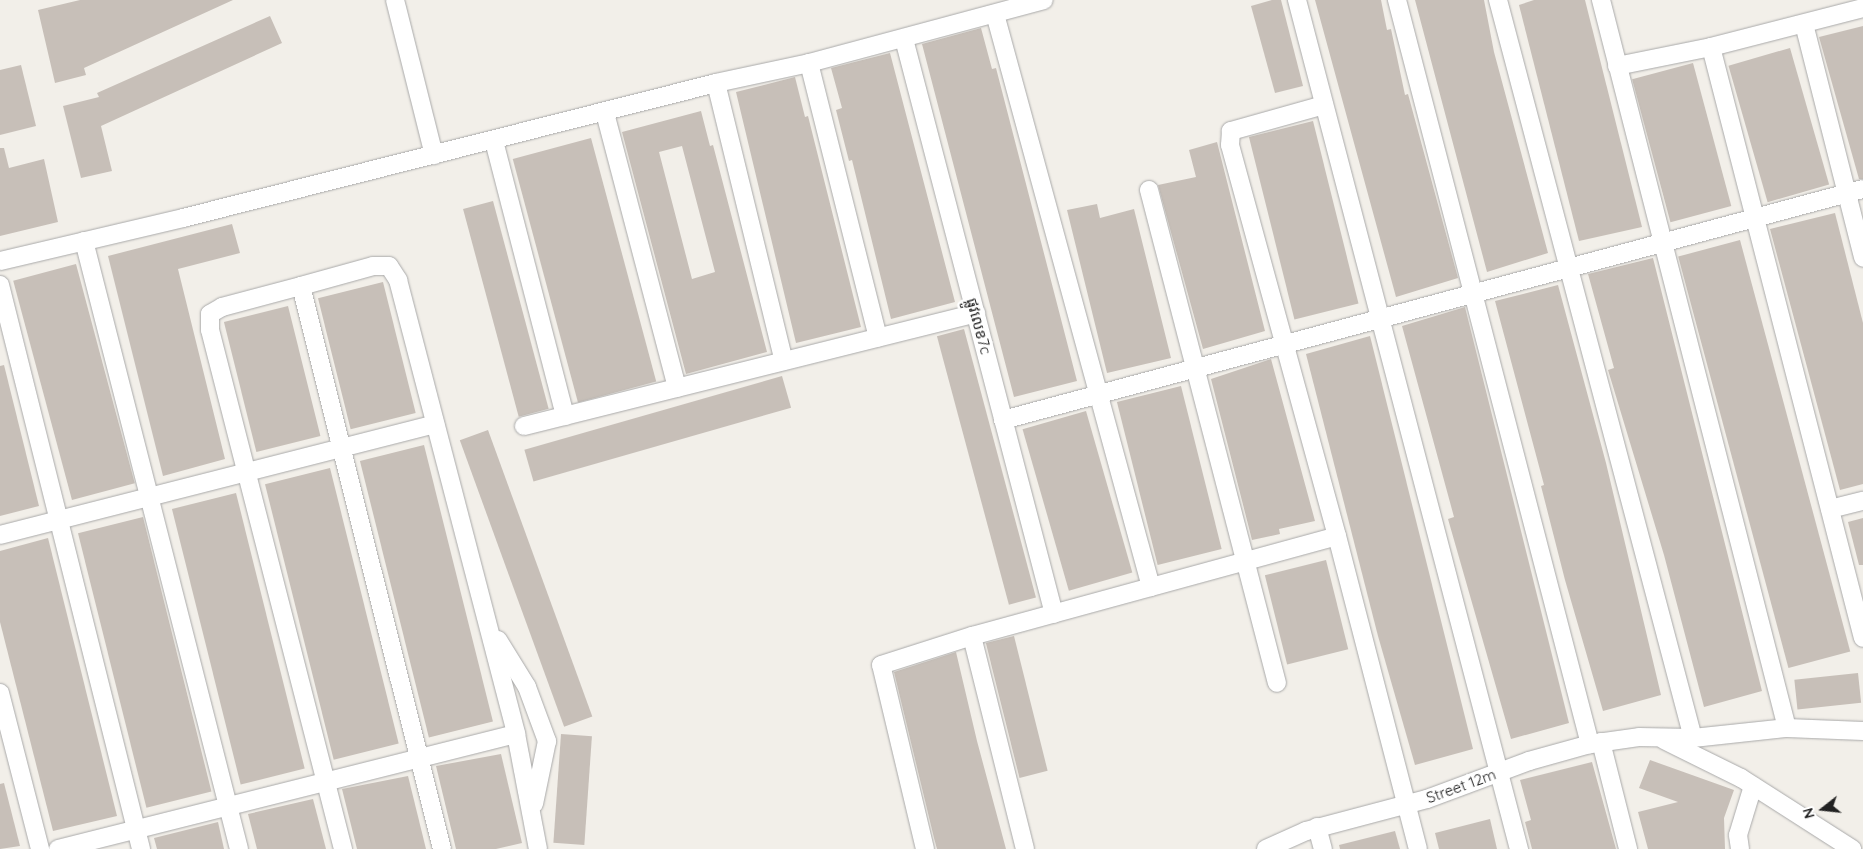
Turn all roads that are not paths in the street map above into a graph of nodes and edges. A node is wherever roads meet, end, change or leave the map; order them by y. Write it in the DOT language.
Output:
graph roads {
  1 [pos="395,0"];
  2 [pos="1044,0"];
  3 [pos="1297,0"];
  4 [pos="1397,0"];
  5 [pos="1498,0"];
  6 [pos="1600,0"];
  7 [pos="1863,8"];
  8 [pos="995,14"];
  9 [pos="1804,24"];
  10 [pos="904,39"];
  11 [pos="1711,47"];
  12 [pos="809,63"];
  13 [pos="1617,66"];
  14 [pos="716,83"];
  15 [pos="1324,105"];
  16 [pos="605,113"];
  17 [pos="494,140"];
  18 [pos="434,156"];
  19 [pos="1150,190"];
  20 [pos="1855,191"];
  21 [pos="1755,218"];
  22 [pos="84,241"];
  23 [pos="1662,243"];
  24 [pos="1863,258"];
  25 [pos="0,261"];
  26 [pos="1569,268"];
  27 [pos="0,285"];
  28 [pos="301,286"];
  29 [pos="1474,294"];
  30 [pos="976,313"];
  31 [pos="1380,319"];
  32 [pos="878,337"];
  33 [pos="1285,345"];
  34 [pos="784,361"];
  35 [pos="1196,368"];
  36 [pos="677,388"];
  37 [pos="1098,394"];
  38 [pos="566,416"];
  39 [pos="1003,420"];
  40 [pos="435,424"];
  41 [pos="524,426"];
  42 [pos="342,448"];
  43 [pos="247,472"];
  44 [pos="149,497"];
  45 [pos="1863,500"];
  46 [pos="1830,509"];
  47 [pos="59,520"];
  48 [pos="0,535"];
  49 [pos="1337,536"];
  50 [pos="1246,561"];
  51 [pos="1151,587"];
  52 [pos="1054,614"];
  53 [pos="488,624"];
  54 [pos="972,636"];
  55 [pos="1863,638"];
  56 [pos="1277,683"];
  57 [pos="0,693"];
  58 [pos="1787,728"];
  59 [pos="1863,731"];
  60 [pos="516,734"];
  61 [pos="1659,737"];
  62 [pos="1693,738"];
  63 [pos="1596,743"];
  64 [pos="419,757"];
  65 [pos="1498,772"];
  66 [pos="325,780"];
  67 [pos="1753,786"];
  68 [pos="1406,805"];
  69 [pos="228,806"];
  70 [pos="533,809"];
  71 [pos="1317,827"];
  72 [pos="136,829"];
  73 [pos="1823,842"];
  74 [pos="40,849"];
  75 [pos="58,849"];
  76 [pos="141,849"];
  77 [pos="239,849"];
  78 [pos="343,849"];
  79 [pos="442,849"];
  80 [pos="538,849"];
  81 [pos="925,849"];
  82 [pos="1025,849"];
  83 [pos="1266,849"];
  84 [pos="1323,849"];
  85 [pos="1418,849"];
  86 [pos="1519,849"];
  87 [pos="1628,849"];
  88 [pos="1740,849"];
  89 [pos="1852,849"];
  1 -- 18 [label="street"];
  2 -- 8 [label="street"];
  3 -- 15 [label="street"];
  4 -- 29 [label="street"];
  5 -- 26 [label="street"];
  6 -- 13 [label="street"];
  7 -- 9 [label="street"];
  8 -- 10 [label="street"];
  8 -- 37 [label="street"];
  9 -- 11 [label="street"];
  9 -- 20 [label="street"];
  10 -- 12 [label="street"];
  10 -- 30 [label="street, ផ្លូវលេខ7c"];
  11 -- 13 [label="street"];
  11 -- 21 [label="street"];
  12 -- 14 [label="street"];
  12 -- 32 [label="street"];
  13 -- 23 [label="street"];
  14 -- 16 [label="street"];
  14 -- 34 [label="street"];
  15 -- 31 [label="street"];
  15 -- 33 [label="street"];
  16 -- 17 [label="street"];
  16 -- 36 [label="street"];
  17 -- 18 [label="street"];
  17 -- 38 [label="street"];
  18 -- 22 [label="street"];
  19 -- 35 [label="street"];
  20 -- 21 [label="street"];
  20 -- 24 [label="street"];
  21 -- 23 [label="street"];
  21 -- 46 [label="street"];
  22 -- 25 [label="street"];
  22 -- 44 [label="street"];
  23 -- 26 [label="street"];
  23 -- 58 [label="street"];
  26 -- 29 [label="street"];
  26 -- 62 [label="street"];
  27 -- 47 [label="street"];
  28 -- 40 [label="street"];
  28 -- 42 [label="street"];
  28 -- 43 [label="street"];
  29 -- 31 [label="street"];
  29 -- 63 [label="street"];
  30 -- 32 [label="street"];
  30 -- 39 [label="street, ផ្លូវលេខ7c"];
  31 -- 33 [label="street"];
  31 -- 65 [label="street"];
  32 -- 34 [label="street"];
  33 -- 35 [label="street"];
  33 -- 49 [label="street"];
  34 -- 36 [label="street"];
  35 -- 37 [label="street"];
  35 -- 50 [label="street"];
  36 -- 38 [label="street"];
  37 -- 39 [label="street"];
  37 -- 51 [label="street"];
  38 -- 41 [label="street"];
  39 -- 52 [label="street, ផ្លូវលេខ7c"];
  40 -- 42 [label="street"];
  40 -- 53 [label="street"];
  42 -- 43 [label="street"];
  42 -- 64 [label="street"];
  43 -- 44 [label="street"];
  43 -- 66 [label="street"];
  44 -- 47 [label="street"];
  44 -- 69 [label="street"];
  45 -- 46 [label="street"];
  46 -- 55 [label="street"];
  47 -- 48 [label="street"];
  47 -- 72 [label="street"];
  49 -- 50 [label="street"];
  49 -- 68 [label="street"];
  50 -- 51 [label="street"];
  50 -- 56 [label="street"];
  51 -- 52 [label="street"];
  52 -- 54 [label="street"];
  53 -- 60 [label="street"];
  53 -- 70 [label="street"];
  54 -- 81 [label="street"];
  54 -- 82 [label="street"];
  57 -- 74 [label="street"];
  58 -- 59 [label="street, Street 12m"];
  58 -- 62 [label="street, Street 12m"];
  60 -- 64 [label="street"];
  60 -- 70 [label="street"];
  61 -- 62 [label="street, Street 12m"];
  61 -- 63 [label="street, Street 12m"];
  61 -- 67 [label="street"];
  63 -- 65 [label="street, Street 12m"];
  63 -- 87 [label="street"];
  64 -- 66 [label="street"];
  64 -- 79 [label="street"];
  65 -- 68 [label="street, Street 12m"];
  65 -- 86 [label="street"];
  66 -- 69 [label="street"];
  66 -- 78 [label="street"];
  67 -- 73 [label="street"];
  67 -- 88 [label="street"];
  68 -- 71 [label="street, Street 12m"];
  68 -- 85 [label="street"];
  69 -- 72 [label="street"];
  69 -- 77 [label="street"];
  70 -- 80 [label="street"];
  71 -- 83 [label="street, Street 12m"];
  71 -- 84 [label="street"];
  72 -- 75 [label="street"];
  72 -- 76 [label="street"];
  73 -- 89 [label="street"];
}
